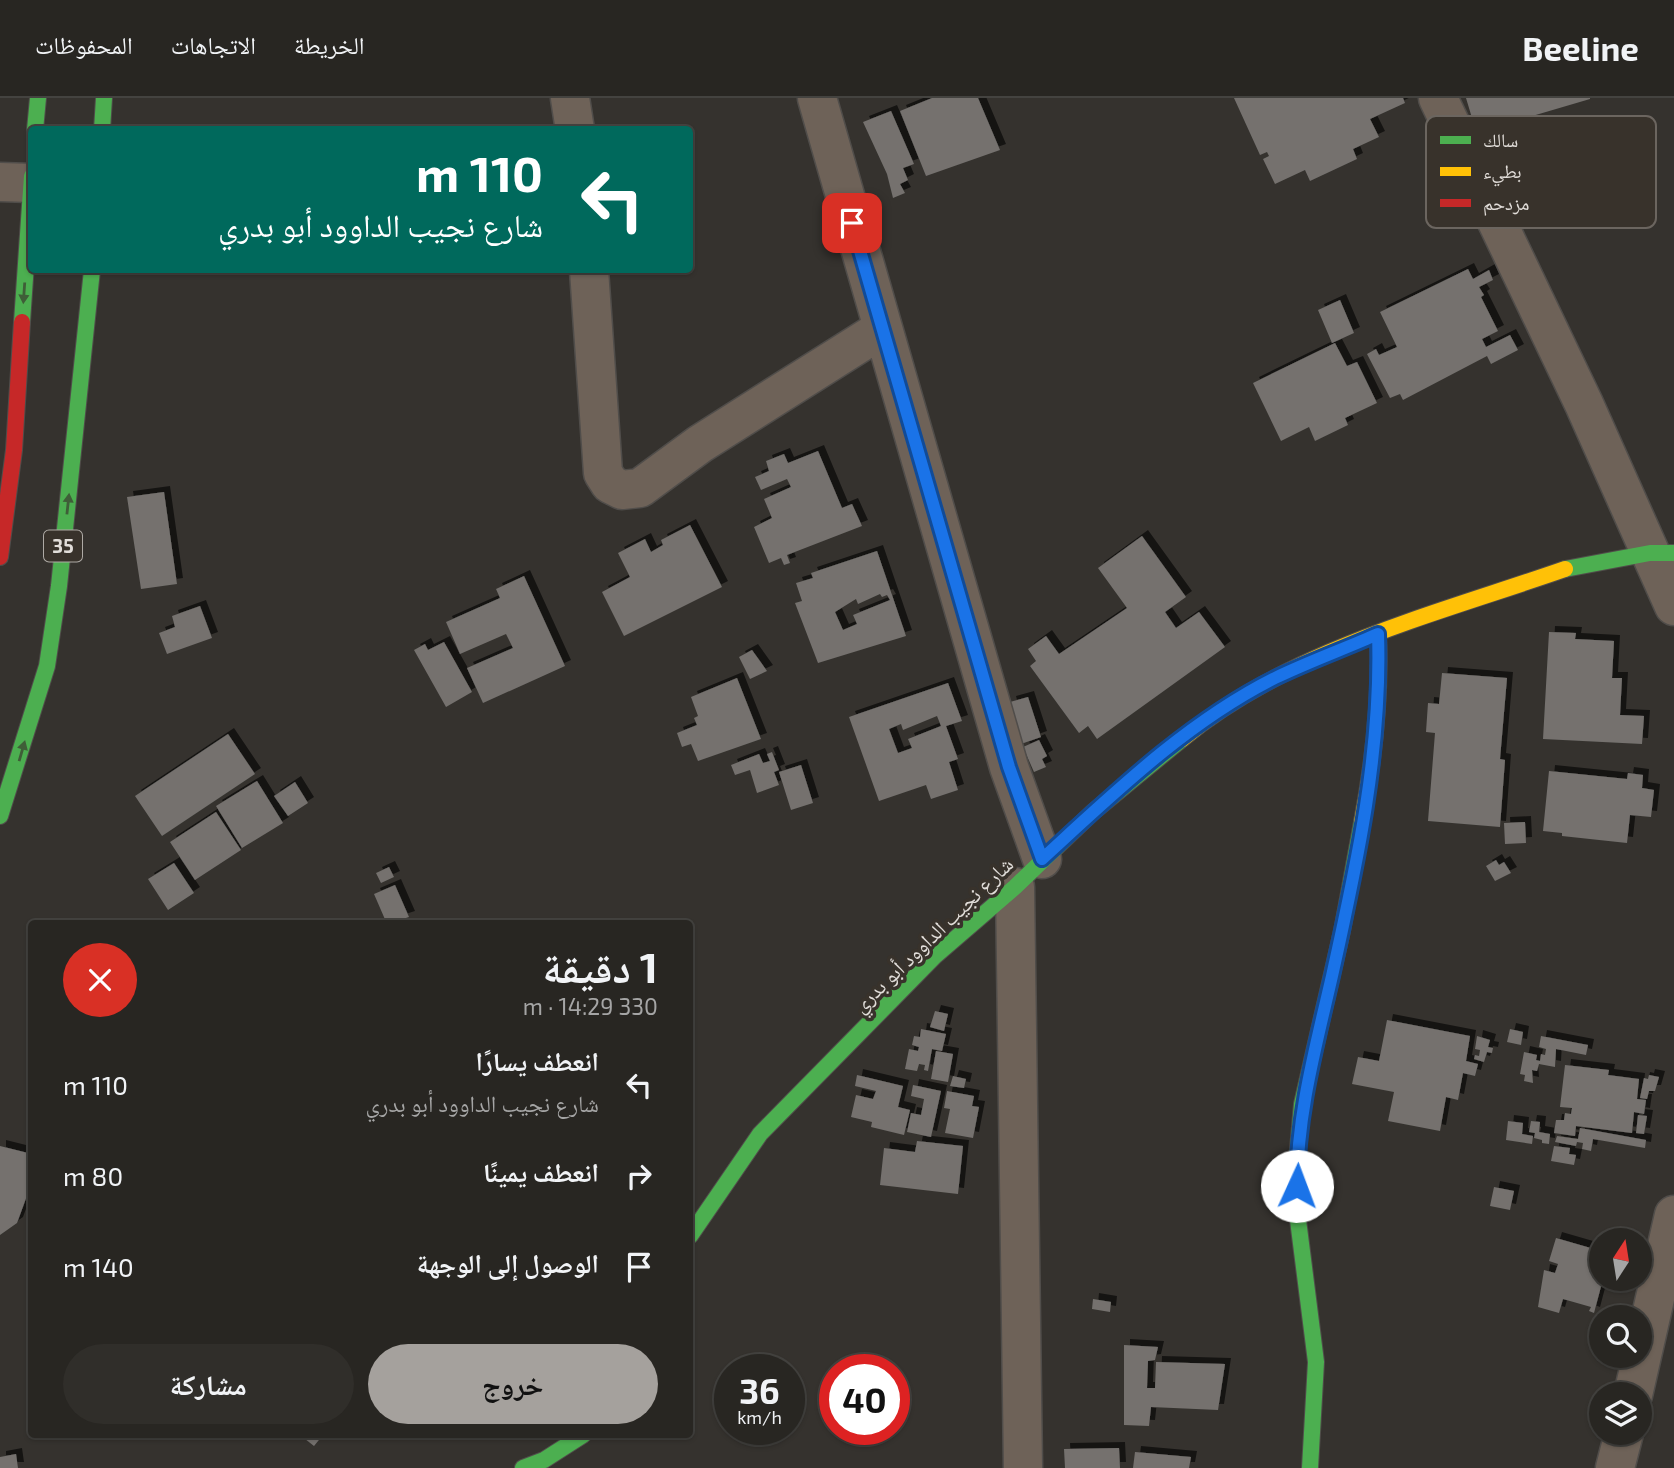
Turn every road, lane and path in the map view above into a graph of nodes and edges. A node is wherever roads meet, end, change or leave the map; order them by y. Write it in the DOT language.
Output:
graph roads {
  1 [pos="38,98"];
  2 [pos="104,98"];
  3 [pos="569,98"];
  4 [pos="817,98"];
  5 [pos="1438,98"];
  6 [pos="1447,116"];
  7 [pos="35,126"];
  8 [pos="102,126"];
  9 [pos="574,126"];
  10 [pos="0,181"];
  11 [pos="28,183"];
  12 [pos="1500,228"];
  13 [pos="28,230"];
  14 [pos="92,273"];
  15 [pos="589,273"];
  16 [pos="882,329"];
  17 [pos="1662,553"];
  18 [pos="0,558"];
  19 [pos="1674,606"];
  20 [pos="1378,634"];
  21 [pos="0,816"];
  22 [pos="1042,859"];
  23 [pos="1015,887"];
  24 [pos="1674,1215"];
  25 [pos="693,1232"];
  26 [pos="1636,1382"];
  27 [pos="578,1438"];
  28 [pos="1621,1445"];
  29 [pos="523,1468"];
  30 [pos="1023,1468"];
  31 [pos="1310,1468"];
  32 [pos="1615,1468"];
  1 -- 7 [label="main road"];
  2 -- 8 [label="main road"];
  3 -- 9 [label="street"];
  4 -- 16 [label="street"];
  5 -- 6 [label="street"];
  10 -- 11 [label="street"];
  12 -- 17 [label="street"];
  13 -- 18 [label="main road, one-way"];
  21 -- 14 [label="main road, 35, one-way"];
  15 -- 16 [label="street"];
  16 -- 22 [label="street"];
  17 -- 19 [label="street"];
  17 -- 20 [label="main road, شارع نجيب الداوود أبو بدري"];
  20 -- 22 [label="main road, شارع نجيب الداوود أبو بدري"];
  20 -- 31 [label="main road"];
  22 -- 23 [label="main road, شارع نجيب الداوود أبو بدري"];
  23 -- 25 [label="main road, شارع نجيب الداوود أبو بدري"];
  23 -- 30 [label="street"];
  24 -- 26 [label="street"];
  27 -- 29 [label="main road"];
  28 -- 32 [label="street"];
}
